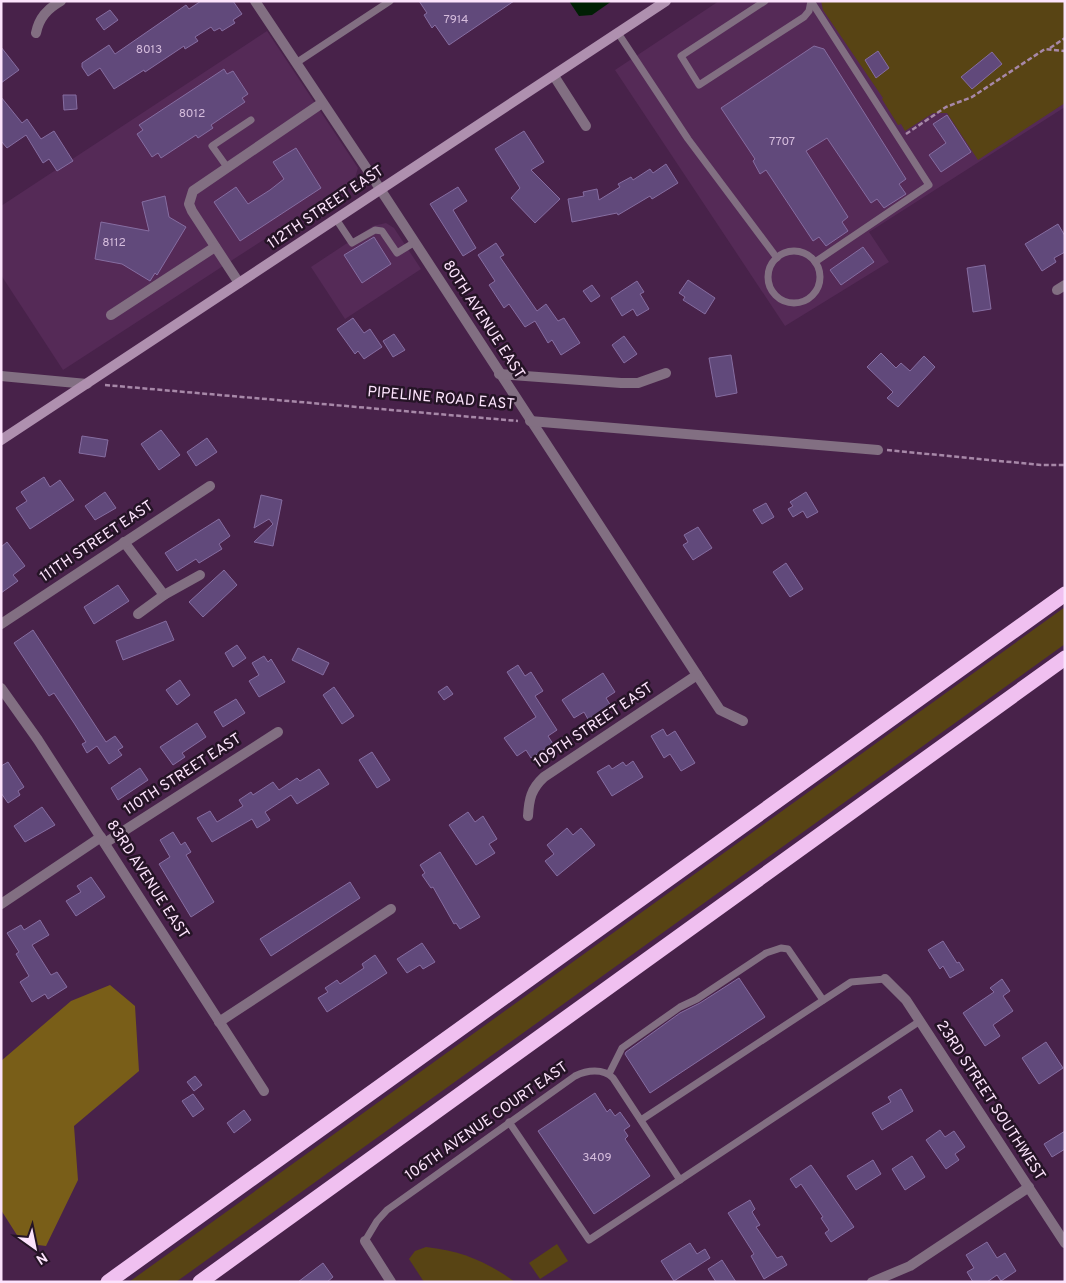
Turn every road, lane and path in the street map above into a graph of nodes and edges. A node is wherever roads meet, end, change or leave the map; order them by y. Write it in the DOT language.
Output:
graph roads {
  1 [pos="61,1"];
  2 [pos="255,1"];
  3 [pos="390,1"];
  4 [pos="666,1"];
  5 [pos="765,1"];
  6 [pos="811,1"];
  7 [pos="36,33"];
  8 [pos="618,33"];
  9 [pos="1065,38"];
  10 [pos="1050,48"];
  11 [pos="1065,51"];
  12 [pos="296,63"];
  13 [pos="554,76"];
  14 [pos="322,103"];
  15 [pos="251,120"];
  16 [pos="586,126"];
  17 [pos="899,139"];
  18 [pos="227,167"];
  19 [pos="381,190"];
  20 [pos="336,220"];
  21 [pos="415,242"];
  22 [pos="216,247"];
  23 [pos="777,258"];
  24 [pos="815,262"];
  25 [pos="239,283"];
  26 [pos="111,316"];
  27 [pos="666,373"];
  28 [pos="499,374"];
  29 [pos="1,376"];
  30 [pos="87,384"];
  31 [pos="530,422"];
  32 [pos="1,440"];
  33 [pos="878,450"];
  34 [pos="1065,465"];
  35 [pos="210,486"];
  36 [pos="124,542"];
  37 [pos="200,576"];
  38 [pos="1065,594"];
  39 [pos="164,595"];
  40 [pos="138,614"];
  41 [pos="1,624"];
  42 [pos="1065,658"];
  43 [pos="697,675"];
  44 [pos="1,688"];
  45 [pos="743,721"];
  46 [pos="278,732"];
  47 [pos="528,816"];
  48 [pos="103,840"];
  49 [pos="1,904"];
  50 [pos="391,909"];
  51 [pos="885,979"];
  52 [pos="823,1000"];
  53 [pos="920,1021"];
  54 [pos="219,1022"];
  55 [pos="609,1074"];
  56 [pos="264,1091"];
  57 [pos="641,1120"];
  58 [pos="509,1122"];
  59 [pos="680,1180"];
  60 [pos="1029,1187"];
  61 [pos="366,1241"];
  62 [pos="1065,1243"];
  63 [pos="108,1282"];
  64 [pos="200,1282"];
  65 [pos="391,1282"];
  66 [pos="872,1282"];
  1 -- 7 [label="street"];
  2 -- 12 [label="street, 80TH AVENUE EAST"];
  3 -- 12 [label="lane"];
  4 -- 8 [label="main road, 112TH STREET EAST"];
  5 -- 6 [label="lane"];
  6 -- 17 [label="lane"];
  8 -- 13 [label="main road, 112TH STREET EAST"];
  8 -- 23 [label="lane"];
  9 -- 10 [label="path"];
  10 -- 11 [label="path"];
  10 -- 17 [label="path"];
  12 -- 14 [label="street, 80TH AVENUE EAST"];
  13 -- 16 [label="street"];
  13 -- 19 [label="main road, 112TH STREET EAST"];
  14 -- 18 [label="street"];
  14 -- 19 [label="street, 80TH AVENUE EAST"];
  15 -- 18 [label="lane"];
  17 -- 24 [label="lane"];
  18 -- 22 [label="street"];
  19 -- 20 [label="main road, 112TH STREET EAST"];
  19 -- 21 [label="street, 80TH AVENUE EAST"];
  20 -- 21 [label="lane"];
  20 -- 25 [label="main road, 112TH STREET EAST"];
  21 -- 28 [label="street, 80TH AVENUE EAST"];
  22 -- 25 [label="street"];
  22 -- 26 [label="street"];
  23 -- 24 [label="lane"];
  23 -- 24 [label="lane"];
  25 -- 30 [label="main road, 112TH STREET EAST"];
  27 -- 28 [label="street"];
  28 -- 31 [label="street, 80TH AVENUE EAST"];
  29 -- 30 [label="street"];
  30 -- 31 [label="path, PIPELINE ROAD EAST"];
  30 -- 32 [label="main road, 112TH STREET EAST"];
  31 -- 33 [label="street, PIPELINE ROAD EAST"];
  31 -- 43 [label="street, 80TH AVENUE EAST"];
  33 -- 34 [label="path"];
  35 -- 36 [label="street, 111TH STREET EAST"];
  36 -- 39 [label="street"];
  36 -- 41 [label="street, 111TH STREET EAST"];
  37 -- 39 [label="street"];
  38 -- 63 [label="highway"];
  39 -- 40 [label="street"];
  42 -- 64 [label="highway"];
  43 -- 45 [label="street, 80TH AVENUE EAST"];
  43 -- 47 [label="street, 109TH STREET EAST"];
  44 -- 48 [label="street, 83RD AVENUE EAST"];
  46 -- 48 [label="street, 110TH STREET EAST"];
  48 -- 49 [label="street, 110TH STREET EAST"];
  48 -- 54 [label="street, 83RD AVENUE EAST"];
  50 -- 54 [label="street"];
  51 -- 52 [label="lane"];
  51 -- 53 [label="street, 23RD STREET SOUTHWEST"];
  52 -- 55 [label="lane"];
  52 -- 57 [label="lane"];
  53 -- 59 [label="lane"];
  53 -- 60 [label="street, 23RD STREET SOUTHWEST"];
  54 -- 56 [label="street, 83RD AVENUE EAST"];
  55 -- 57 [label="lane"];
  55 -- 58 [label="lane, 106TH AVENUE COURT EAST"];
  57 -- 59 [label="lane"];
  58 -- 59 [label="lane"];
  58 -- 61 [label="lane, 106TH AVENUE COURT EAST"];
  60 -- 62 [label="street, 23RD STREET SOUTHWEST"];
  60 -- 66 [label="street"];
  61 -- 65 [label="street"];
}
